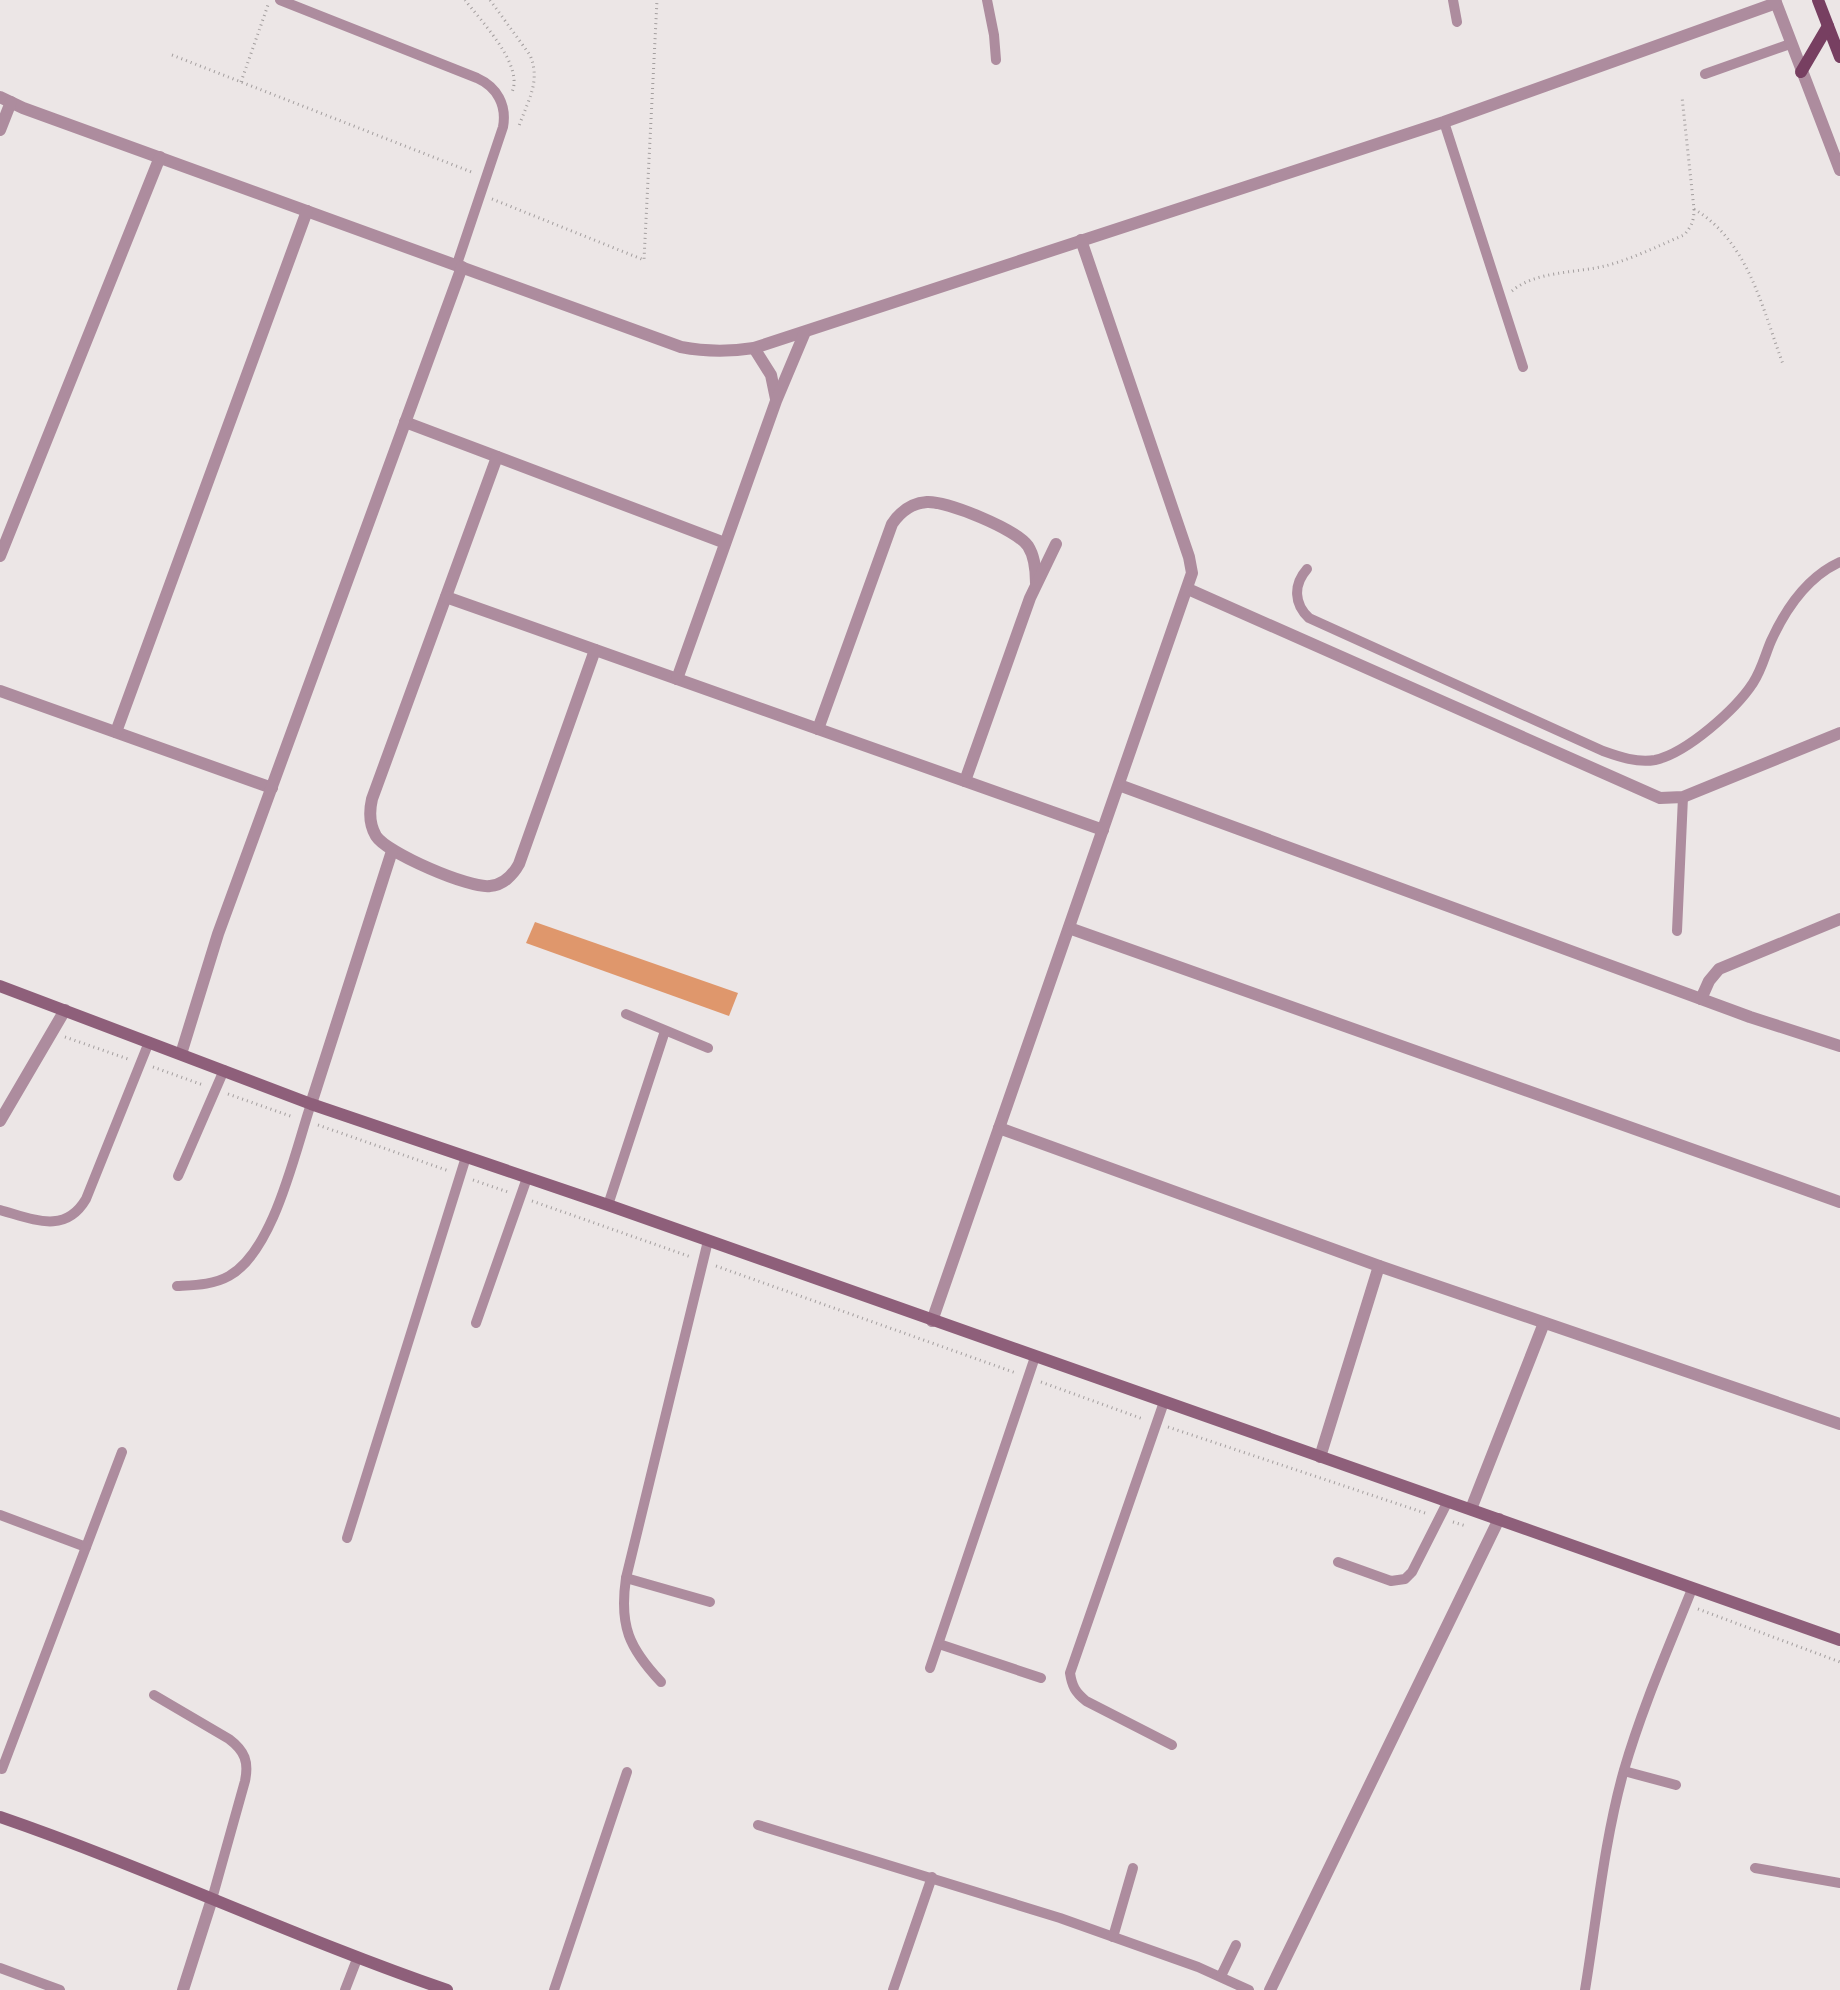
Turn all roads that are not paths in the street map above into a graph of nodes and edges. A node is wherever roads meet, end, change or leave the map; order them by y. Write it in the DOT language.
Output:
graph roads {
  1 [pos="280,0"];
  2 [pos="987,0"];
  3 [pos="1453,0"];
  4 [pos="1818,0"];
  5 [pos="1776,2"];
  6 [pos="1457,22"];
  7 [pos="1828,26"];
  8 [pos="1790,44"];
  9 [pos="1840,57"];
  10 [pos="996,60"];
  11 [pos="1801,72"];
  12 [pos="1705,74"];
  13 [pos="6,99"];
  14 [pos="1444,122"];
  15 [pos="0,130"];
  16 [pos="160,157"];
  17 [pos="1840,170"];
  18 [pos="307,211"];
  19 [pos="1080,240"];
  20 [pos="459,266"];
  21 [pos="805,332"];
  22 [pos="754,348"];
  23 [pos="1523,367"];
  24 [pos="776,401"];
  25 [pos="405,422"];
  26 [pos="497,457"];
  27 [pos="725,543"];
  28 [pos="1056,544"];
  29 [pos="0,556"];
  30 [pos="1840,562"];
  31 [pos="1307,569"];
  32 [pos="1036,583"];
  33 [pos="1188,589"];
  34 [pos="446,597"];
  35 [pos="595,650"];
  36 [pos="677,679"];
  37 [pos="0,691"];
  38 [pos="818,729"];
  39 [pos="116,732"];
  40 [pos="1840,733"];
  41 [pos="965,781"];
  42 [pos="1119,785"];
  43 [pos="272,788"];
  44 [pos="1683,797"];
  45 [pos="1103,830"];
  46 [pos="392,851"];
  47 [pos="1840,919"];
  48 [pos="1069,928"];
  49 [pos="1677,931"];
  50 [pos="0,986"];
  51 [pos="1701,999"];
  52 [pos="65,1010"];
  53 [pos="626,1014"];
  54 [pos="665,1031"];
  55 [pos="148,1042"];
  56 [pos="1840,1046"];
  57 [pos="708,1048"];
  58 [pos="181,1054"];
  59 [pos="224,1070"];
  60 [pos="311,1104"];
  61 [pos="0,1121"];
  62 [pos="999,1128"];
  63 [pos="466,1157"];
  64 [pos="178,1176"];
  65 [pos="527,1178"];
  66 [pos="1840,1202"];
  67 [pos="608,1206"];
  68 [pos="0,1210"];
  69 [pos="708,1241"];
  70 [pos="1379,1266"];
  71 [pos="177,1286"];
  72 [pos="932,1321"];
  73 [pos="1544,1323"];
  74 [pos="476,1324"];
  75 [pos="1035,1357"];
  76 [pos="1164,1402"];
  77 [pos="1840,1424"];
  78 [pos="122,1452"];
  79 [pos="1320,1457"];
  80 [pos="1448,1501"];
  81 [pos="1471,1510"];
  82 [pos="0,1516"];
  83 [pos="1500,1519"];
  84 [pos="347,1538"];
  85 [pos="86,1547"];
  86 [pos="1338,1562"];
  87 [pos="626,1578"];
  88 [pos="1692,1589"];
  89 [pos="710,1602"];
  90 [pos="1840,1640"];
  91 [pos="938,1644"];
  92 [pos="930,1668"];
  93 [pos="1041,1678"];
  94 [pos="661,1682"];
  95 [pos="154,1695"];
  96 [pos="1172,1745"];
  97 [pos="2,1769"];
  98 [pos="627,1772"];
  99 [pos="1624,1772"];
  100 [pos="1676,1785"];
  101 [pos="0,1817"];
  102 [pos="758,1825"];
  103 [pos="1132,1868"];
  104 [pos="1755,1868"];
  105 [pos="932,1877"];
  106 [pos="1840,1883"];
  107 [pos="212,1899"];
  108 [pos="1114,1937"];
  109 [pos="1236,1945"];
  110 [pos="357,1959"];
  111 [pos="0,1968"];
  112 [pos="1221,1976"];
  113 [pos="1589,1989"];
  114 [pos="60,1990"];
  115 [pos="183,1990"];
  116 [pos="345,1990"];
  117 [pos="447,1990"];
  118 [pos="554,1990"];
  119 [pos="893,1990"];
  120 [pos="1249,1990"];
  121 [pos="1270,1990"];
  1 -- 20 [label="lane"];
  2 -- 10 [label="lane"];
  3 -- 6 [label="lane"];
  4 -- 7 [label="main road"];
  5 -- 8 [label="street"];
  5 -- 14 [label="street"];
  7 -- 9 [label="main road"];
  7 -- 11 [label="main road"];
  8 -- 11 [label="street"];
  8 -- 12 [label="lane"];
  11 -- 17 [label="street"];
  13 -- 15 [label="street"];
  13 -- 16 [label="street"];
  14 -- 19 [label="street"];
  14 -- 23 [label="lane"];
  16 -- 18 [label="street"];
  16 -- 29 [label="street"];
  18 -- 20 [label="street"];
  18 -- 39 [label="street"];
  19 -- 21 [label="street"];
  19 -- 33 [label="street"];
  20 -- 22 [label="street"];
  20 -- 25 [label="street"];
  21 -- 22 [label="street"];
  21 -- 24 [label="street"];
  22 -- 24 [label="street"];
  24 -- 27 [label="street"];
  25 -- 26 [label="street"];
  25 -- 43 [label="street"];
  26 -- 27 [label="street"];
  26 -- 34 [label="street"];
  27 -- 36 [label="street"];
  28 -- 32 [label="street"];
  30 -- 31 [label="lane"];
  32 -- 38 [label="street"];
  32 -- 41 [label="street"];
  33 -- 42 [label="street"];
  33 -- 44 [label="street"];
  34 -- 35 [label="street"];
  34 -- 46 [label="street"];
  35 -- 36 [label="street"];
  35 -- 46 [label="street"];
  36 -- 38 [label="street"];
  37 -- 39 [label="street"];
  38 -- 41 [label="street"];
  39 -- 43 [label="street"];
  40 -- 44 [label="street"];
  41 -- 45 [label="street"];
  42 -- 45 [label="street"];
  42 -- 51 [label="street"];
  43 -- 58 [label="street"];
  44 -- 49 [label="lane"];
  45 -- 48 [label="street"];
  46 -- 60 [label="street"];
  47 -- 51 [label="street"];
  48 -- 62 [label="street"];
  48 -- 66 [label="street"];
  50 -- 52 [label="main road"];
  51 -- 56 [label="street"];
  52 -- 55 [label="main road"];
  52 -- 61 [label="street"];
  53 -- 54 [label="lane"];
  54 -- 57 [label="lane"];
  54 -- 67 [label="lane"];
  55 -- 58 [label="main road"];
  55 -- 68 [label="lane"];
  58 -- 59 [label="main road"];
  59 -- 60 [label="main road"];
  59 -- 64 [label="lane"];
  60 -- 63 [label="main road"];
  60 -- 71 [label="lane"];
  62 -- 70 [label="street"];
  62 -- 72 [label="street"];
  63 -- 65 [label="main road"];
  63 -- 84 [label="lane"];
  65 -- 67 [label="main road"];
  65 -- 74 [label="lane"];
  67 -- 69 [label="main road"];
  69 -- 72 [label="main road"];
  69 -- 87 [label="lane"];
  70 -- 73 [label="street"];
  70 -- 79 [label="street"];
  72 -- 75 [label="main road"];
  73 -- 77 [label="street"];
  73 -- 81 [label="street"];
  75 -- 76 [label="main road"];
  75 -- 91 [label="lane"];
  76 -- 79 [label="main road"];
  76 -- 96 [label="lane"];
  78 -- 85 [label="lane"];
  79 -- 80 [label="main road"];
  80 -- 81 [label="main road"];
  80 -- 86 [label="lane"];
  81 -- 83 [label="main road"];
  82 -- 85 [label="lane"];
  83 -- 88 [label="main road"];
  83 -- 121 [label="street"];
  85 -- 97 [label="lane"];
  87 -- 89 [label="lane"];
  87 -- 94 [label="lane"];
  88 -- 90 [label="main road"];
  88 -- 99 [label="lane"];
  91 -- 92 [label="lane"];
  91 -- 93 [label="lane"];
  95 -- 107 [label="lane"];
  98 -- 118 [label="lane"];
  99 -- 100 [label="lane"];
  99 -- 113 [label="lane"];
  101 -- 107 [label="main road"];
  102 -- 105 [label="lane"];
  103 -- 108 [label="lane"];
  104 -- 106 [label="lane"];
  105 -- 108 [label="lane"];
  105 -- 119 [label="lane"];
  107 -- 110 [label="main road"];
  107 -- 115 [label="street"];
  108 -- 112 [label="lane"];
  109 -- 112 [label="lane"];
  110 -- 116 [label="lane"];
  110 -- 117 [label="main road"];
  111 -- 114 [label="lane"];
  112 -- 120 [label="lane"];
}
